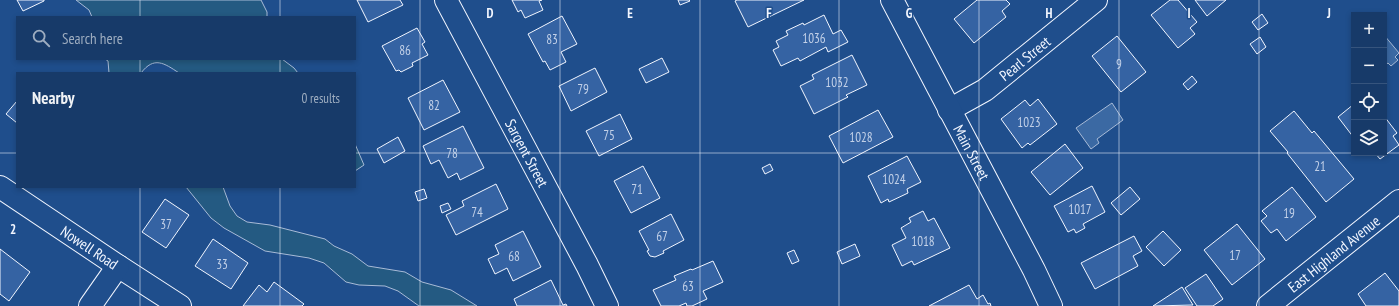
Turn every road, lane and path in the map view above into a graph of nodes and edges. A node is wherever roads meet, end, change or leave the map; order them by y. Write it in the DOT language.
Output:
graph roads {
  1 [pos="446,0"];
  2 [pos="892,0"];
  3 [pos="1096,0"];
  4 [pos="950,110"];
  5 [pos="0,187"];
  6 [pos="1399,201"];
  7 [pos="118,266"];
  8 [pos="90,306"];
  9 [pos="180,306"];
  10 [pos="607,306"];
  11 [pos="1051,306"];
  12 [pos="1268,306"];
  1 -- 10 [label="street, Sargent Street"];
  2 -- 4 [label="street, Main Street"];
  3 -- 4 [label="street, Pearl Street"];
  4 -- 11 [label="street, Main Street"];
  5 -- 7 [label="street, Nowell Road"];
  6 -- 12 [label="street, East Highland Avenue"];
  7 -- 8 [label="street"];
  7 -- 9 [label="street, Nowell Road"];
}
